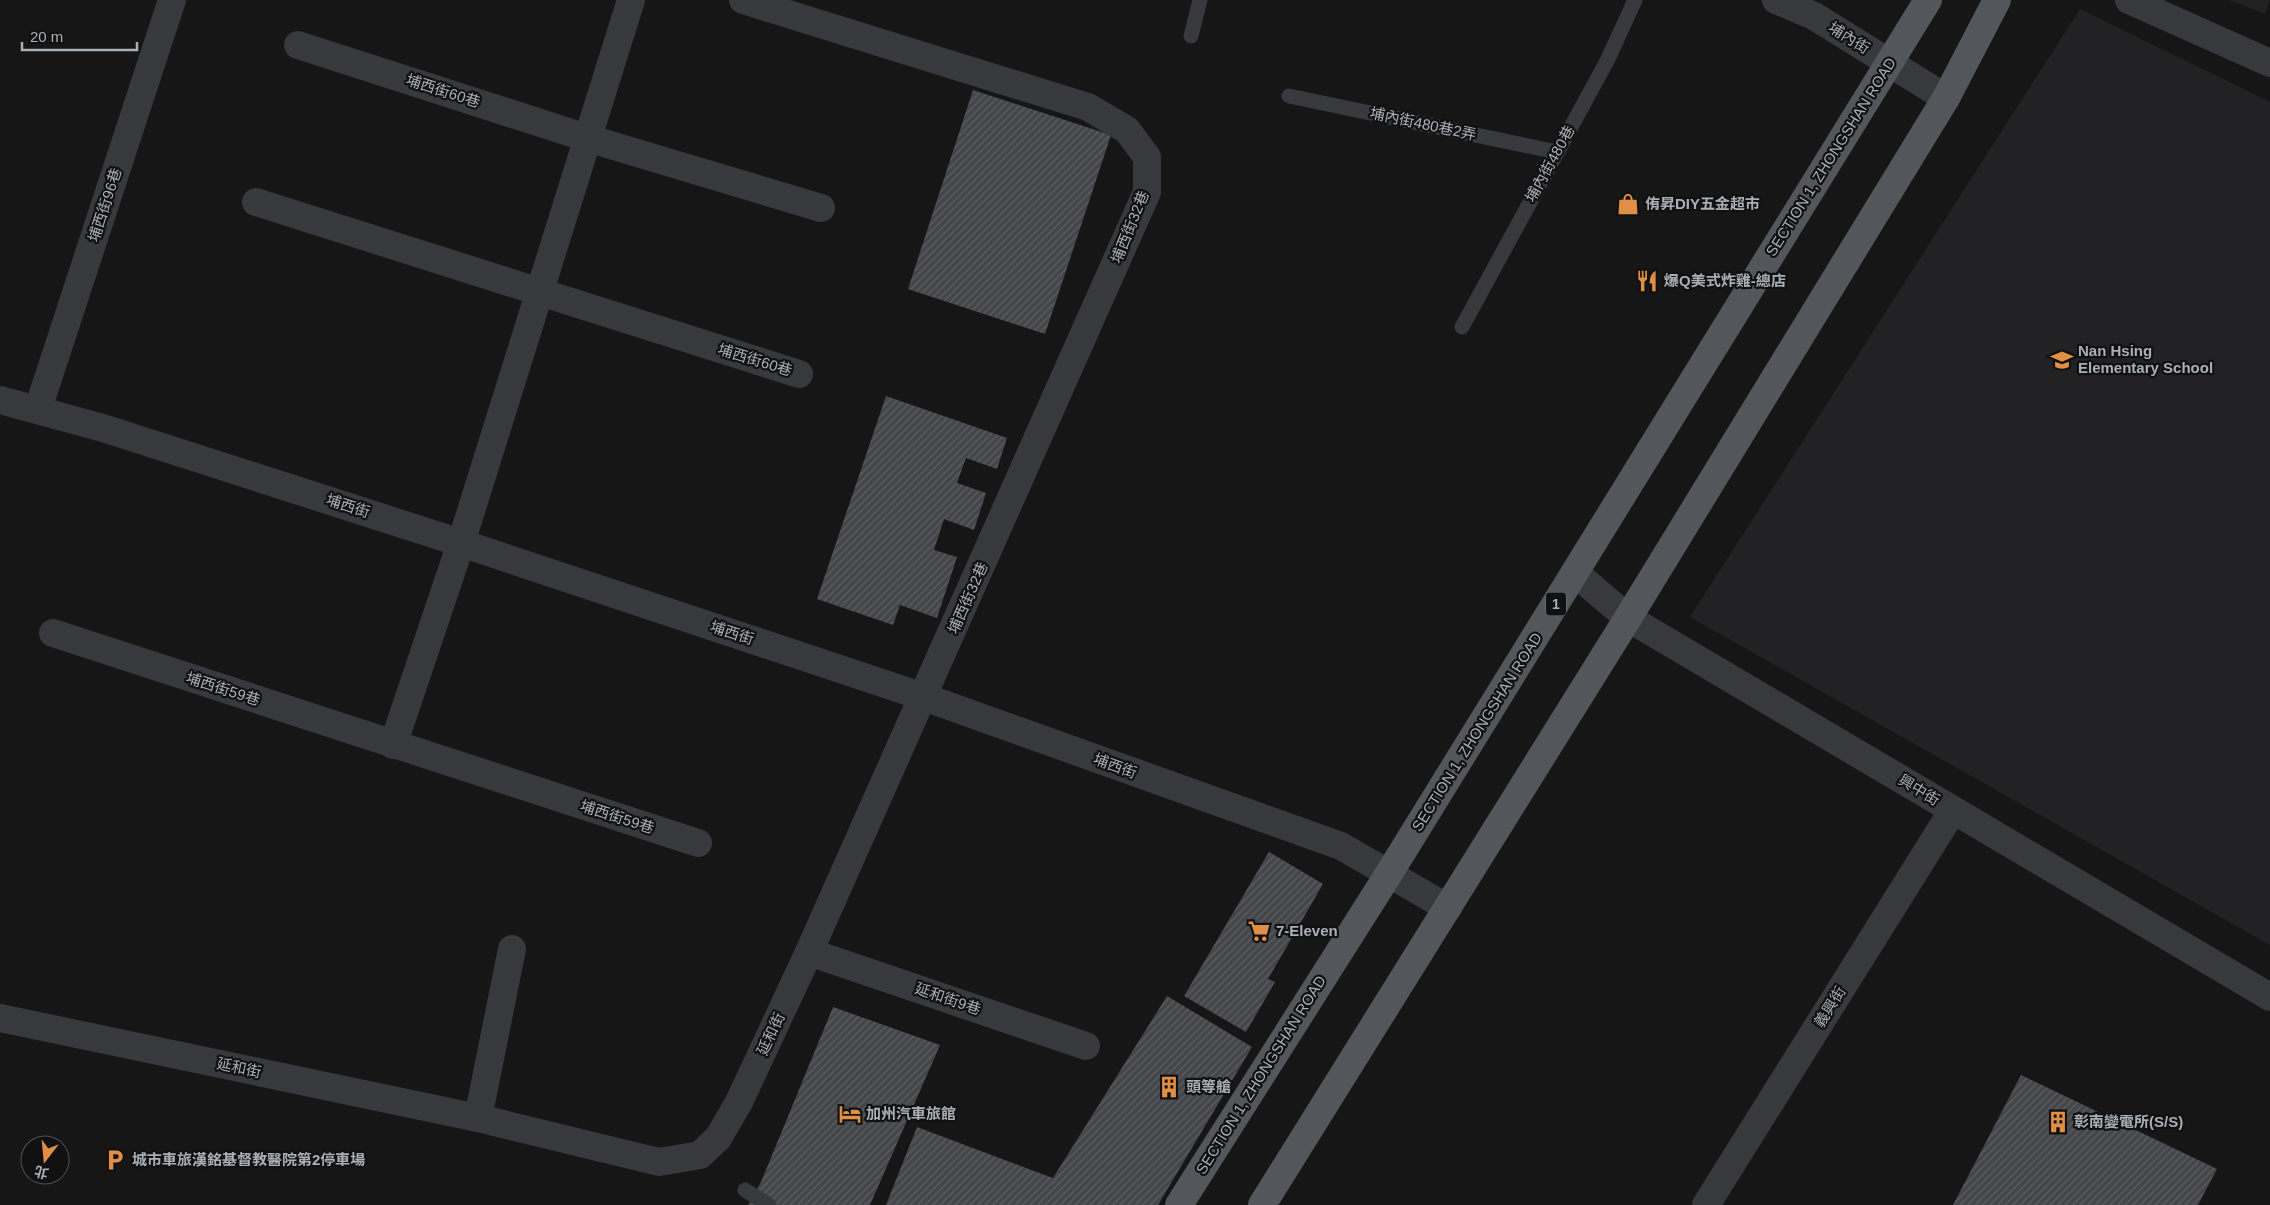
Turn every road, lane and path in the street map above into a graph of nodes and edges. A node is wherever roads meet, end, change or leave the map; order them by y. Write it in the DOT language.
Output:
graph roads {
  1 [pos="172,0"];
  2 [pos="631,0"];
  3 [pos="743,0"];
  4 [pos="1200,0"];
  5 [pos="1635,0"];
  6 [pos="1776,0"];
  7 [pos="1928,0"];
  8 [pos="1997,0"];
  9 [pos="2129,0"];
  10 [pos="1191,36"];
  11 [pos="298,45"];
  12 [pos="1888,63"];
  13 [pos="2270,64"];
  14 [pos="1289,96"];
  15 [pos="1946,98"];
  16 [pos="587,138"];
  17 [pos="1556,152"];
  18 [pos="256,202"];
  19 [pos="821,208"];
  20 [pos="539,293"];
  21 [pos="1462,327"];
  22 [pos="799,374"];
  23 [pos="0,400"];
  24 [pos="38,409"];
  25 [pos="461,543"];
  26 [pos="1575,573"];
  27 [pos="1628,618"];
  28 [pos="53,633"];
  29 [pos="924,697"];
  30 [pos="393,745"];
  31 [pos="1953,810"];
  32 [pos="698,843"];
  33 [pos="1388,875"];
  34 [pos="1448,908"];
  35 [pos="512,949"];
  36 [pos="809,952"];
  37 [pos="2270,997"];
  38 [pos="0,1018"];
  39 [pos="1086,1046"];
  40 [pos="478,1118"];
  41 [pos="745,1190"];
  42 [pos="769,1205"];
  43 [pos="1178,1205"];
  44 [pos="1262,1205"];
  45 [pos="1706,1205"];
  1 -- 24 [label="street, 埔西街96巷"];
  2 -- 16 [label="street"];
  3 -- 29 [label="street, 埔西街32巷"];
  4 -- 10 [label="lane"];
  5 -- 17 [label="lane, 埔內街480巷"];
  6 -- 12 [label="street, 埔內街"];
  7 -- 12 [label="main road, SECTION 1, ZHONGSHAN ROAD / 1"];
  8 -- 15 [label="main road"];
  9 -- 13 [label="street"];
  11 -- 16 [label="street, 埔西街60巷"];
  12 -- 15 [label="street, 埔內街"];
  12 -- 26 [label="main road, SECTION 1, ZHONGSHAN ROAD / 1"];
  14 -- 17 [label="lane, 埔內街480巷2弄"];
  15 -- 27 [label="main road"];
  16 -- 19 [label="street, 埔西街60巷"];
  16 -- 20 [label="street"];
  17 -- 21 [label="lane, 埔內街480巷"];
  18 -- 20 [label="street, 埔西街60巷"];
  20 -- 22 [label="street, 埔西街60巷"];
  20 -- 25 [label="street"];
  23 -- 24 [label="street, 埔西街"];
  24 -- 25 [label="street, 埔西街"];
  25 -- 29 [label="street, 埔西街"];
  25 -- 30 [label="street"];
  26 -- 27 [label="street, 興中街"];
  26 -- 33 [label="main road, SECTION 1, ZHONGSHAN ROAD / 1"];
  27 -- 31 [label="street, 興中街"];
  27 -- 34 [label="main road"];
  28 -- 30 [label="street, 埔西街59巷"];
  29 -- 33 [label="street, 埔西街"];
  29 -- 36 [label="street, 延和街"];
  30 -- 32 [label="street, 埔西街59巷"];
  31 -- 37 [label="street, 興中街"];
  31 -- 45 [label="street, 義興街"];
  33 -- 34 [label="street, 埔西街"];
  33 -- 43 [label="main road, SECTION 1, ZHONGSHAN ROAD / 1"];
  34 -- 44 [label="main road"];
  35 -- 40 [label="street"];
  36 -- 39 [label="street, 延和街9巷"];
  36 -- 40 [label="street, 延和街"];
  38 -- 40 [label="street, 延和街"];
  41 -- 42 [label="lane"];
}
